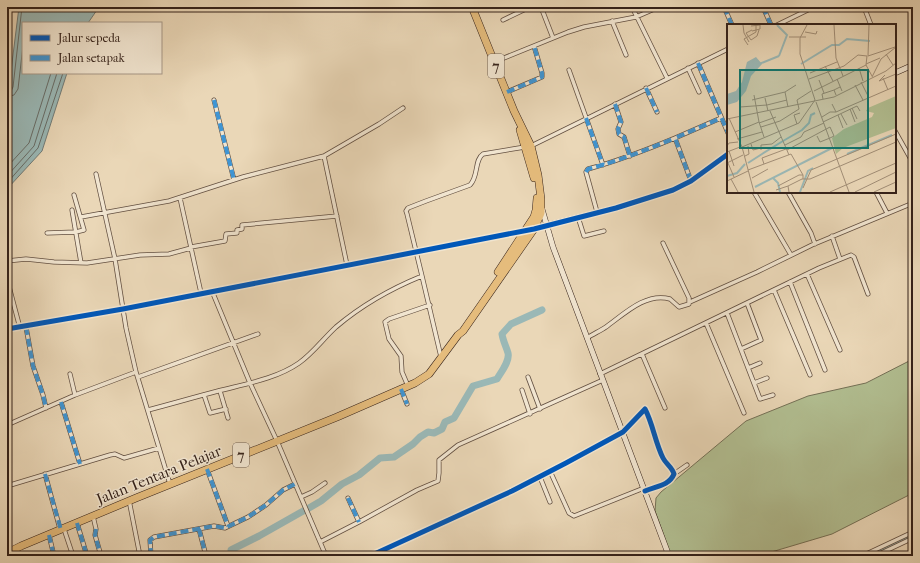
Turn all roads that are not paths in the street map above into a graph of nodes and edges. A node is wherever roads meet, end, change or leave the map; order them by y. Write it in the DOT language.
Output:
graph roads {
  1 [pos="472,7"];
  2 [pos="530,7"];
  3 [pos="541,7"];
  4 [pos="632,7"];
  5 [pos="659,7"];
  6 [pos="724,7"];
  7 [pos="763,7"];
  8 [pos="814,7"];
  9 [pos="864,7"];
  10 [pos="636,17"];
  11 [pos="504,20"];
  12 [pos="612,21"];
  13 [pos="732,24"];
  14 [pos="771,24"];
  15 [pos="779,24"];
  16 [pos="871,24"];
  17 [pos="553,38"];
  18 [pos="534,46"];
  19 [pos="727,49"];
  20 [pos="626,55"];
  21 [pos="494,62"];
  22 [pos="698,63"];
  23 [pos="913,64"];
  24 [pos="688,68"];
  25 [pos="569,70"];
  26 [pos="896,72"];
  27 [pos="667,78"];
  28 [pos="646,88"];
  29 [pos="507,92"];
  30 [pos="699,92"];
  31 [pos="214,100"];
  32 [pos="615,104"];
  33 [pos="403,108"];
  34 [pos="657,112"];
  35 [pos="586,118"];
  36 [pos="721,118"];
  37 [pos="727,131"];
  38 [pos="896,132"];
  39 [pos="676,138"];
  40 [pos="528,146"];
  41 [pos="727,155"];
  42 [pos="324,156"];
  43 [pos="630,156"];
  44 [pos="913,163"];
  45 [pos="602,165"];
  46 [pos="96,174"];
  47 [pos="234,180"];
  48 [pos="691,182"];
  49 [pos="755,193"];
  50 [pos="789,193"];
  51 [pos="877,193"];
  52 [pos="74,195"];
  53 [pos="180,198"];
  54 [pos="913,203"];
  55 [pos="539,206"];
  56 [pos="72,210"];
  57 [pos="597,212"];
  58 [pos="105,213"];
  59 [pos="888,213"];
  60 [pos="337,216"];
  61 [pos="81,217"];
  62 [pos="578,218"];
  63 [pos="547,226"];
  64 [pos="534,229"];
  65 [pos="526,230"];
  66 [pos="604,231"];
  67 [pos="76,232"];
  68 [pos="47,233"];
  69 [pos="832,236"];
  70 [pos="663,243"];
  71 [pos="815,244"];
  72 [pos="191,247"];
  73 [pos="417,252"];
  74 [pos="791,255"];
  75 [pos="115,259"];
  76 [pos="840,259"];
  77 [pos="7,261"];
  78 [pos="81,263"];
  79 [pos="347,265"];
  80 [pos="807,274"];
  81 [pos="422,276"];
  82 [pos="7,279"];
  83 [pos="790,282"];
  84 [pos="774,290"];
  85 [pos="212,291"];
  86 [pos="201,293"];
  87 [pos="868,294"];
  88 [pos="690,302"];
  89 [pos="747,303"];
  90 [pos="430,305"];
  91 [pos="123,309"];
  92 [pos="727,313"];
  93 [pos="706,323"];
  94 [pos="26,327"];
  95 [pos="20,328"];
  96 [pos="7,330"];
  97 [pos="258,334"];
  98 [pos="458,335"];
  99 [pos="587,338"];
  100 [pos="234,343"];
  101 [pos="741,349"];
  102 [pos="840,350"];
  103 [pos="642,354"];
  104 [pos="441,359"];
  105 [pos="760,363"];
  106 [pos="748,368"];
  107 [pos="825,370"];
  108 [pos="136,372"];
  109 [pos="70,374"];
  110 [pos="600,374"];
  111 [pos="810,375"];
  112 [pos="138,377"];
  113 [pos="528,377"];
  114 [pos="767,378"];
  115 [pos="602,380"];
  116 [pos="250,383"];
  117 [pos="754,383"];
  118 [pos="404,388"];
  119 [pos="522,390"];
  120 [pos="220,391"];
  121 [pos="75,395"];
  122 [pos="204,395"];
  123 [pos="773,395"];
  124 [pos="61,402"];
  125 [pos="407,404"];
  126 [pos="648,405"];
  127 [pos="46,408"];
  128 [pos="665,408"];
  129 [pos="226,409"];
  130 [pos="540,409"];
  131 [pos="644,409"];
  132 [pos="148,410"];
  133 [pos="530,414"];
  134 [pos="744,414"];
  135 [pos="228,418"];
  136 [pos="7,425"];
  137 [pos="623,432"];
  138 [pos="277,441"];
  139 [pos="159,448"];
  140 [pos="80,464"];
  141 [pos="687,465"];
  142 [pos="207,469"];
  143 [pos="550,471"];
  144 [pos="45,474"];
  145 [pos="674,474"];
  146 [pos="540,476"];
  147 [pos="325,482"];
  148 [pos="170,484"];
  149 [pos="295,484"];
  150 [pos="7,486"];
  151 [pos="645,490"];
  152 [pos="301,497"];
  153 [pos="348,498"];
  154 [pos="129,500"];
  155 [pos="550,502"];
  156 [pos="93,516"];
  157 [pos="359,522"];
  158 [pos="77,523"];
  159 [pos="228,526"];
  160 [pos="62,529"];
  161 [pos="199,529"];
  162 [pos="913,532"];
  163 [pos="49,535"];
  164 [pos="913,538"];
  165 [pos="320,542"];
  166 [pos="10,552"];
  167 [pos="54,556"];
  168 [pos="73,556"];
  169 [pos="87,556"];
  170 [pos="101,556"];
  171 [pos="140,556"];
  172 [pos="151,556"];
  173 [pos="206,556"];
  174 [pos="326,556"];
  175 [pos="370,556"];
  176 [pos="669,556"];
  177 [pos="862,556"];
  178 [pos="875,556"];
  1 -- 21 [label="highway, Jalan Tentara Pelajar / 7"];
  2 -- 11 [label="street"];
  3 -- 17 [label="street"];
  4 -- 10 [label="street"];
  5 -- 10 [label="street"];
  6 -- 13 [label="street"];
  7 -- 14 [label="street"];
  8 -- 15 [label="street"];
  9 -- 16 [label="street"];
  10 -- 12 [label="street"];
  10 -- 27 [label="street"];
  12 -- 17 [label="street"];
  12 -- 20 [label="street"];
  17 -- 18 [label="street"];
  18 -- 21 [label="street"];
  18 -- 29 [label="street"];
  19 -- 22 [label="street"];
  21 -- 29 [label="highway, Jalan Tentara Pelajar / 7"];
  22 -- 24 [label="street"];
  22 -- 36 [label="street"];
  23 -- 26 [label="street"];
  24 -- 27 [label="street"];
  24 -- 30 [label="street"];
  25 -- 35 [label="street"];
  27 -- 28 [label="street"];
  28 -- 32 [label="street"];
  28 -- 34 [label="street"];
  29 -- 40 [label="highway, Jalan Tentara Pelajar / 7"];
  31 -- 47 [label="street"];
  32 -- 35 [label="street"];
  32 -- 43 [label="street"];
  33 -- 42 [label="street"];
  35 -- 40 [label="street"];
  35 -- 45 [label="street"];
  36 -- 37 [label="street"];
  36 -- 39 [label="street"];
  38 -- 44 [label="street"];
  39 -- 43 [label="street"];
  39 -- 48 [label="street"];
  40 -- 55 [label="highway, Jalan Tentara Pelajar / 7"];
  40 -- 73 [label="street"];
  41 -- 48 [label="street"];
  42 -- 47 [label="street"];
  42 -- 60 [label="street"];
  43 -- 45 [label="street"];
  45 -- 57 [label="street"];
  46 -- 58 [label="street"];
  47 -- 53 [label="street"];
  48 -- 57 [label="street"];
  49 -- 74 [label="street"];
  50 -- 71 [label="street"];
  51 -- 59 [label="street"];
  52 -- 61 [label="street"];
  53 -- 58 [label="street"];
  53 -- 72 [label="street"];
  54 -- 59 [label="street"];
  55 -- 63 [label="street"];
  55 -- 64 [label="highway, Jalan Tentara Pelajar / 7"];
  55 -- 65 [label="highway, Jalan Tentara Pelajar / 7"];
  56 -- 67 [label="street"];
  57 -- 62 [label="street"];
  58 -- 61 [label="street"];
  58 -- 75 [label="street"];
  59 -- 69 [label="street"];
  60 -- 72 [label="street"];
  60 -- 79 [label="street"];
  61 -- 67 [label="street"];
  62 -- 63 [label="street"];
  62 -- 66 [label="street"];
  63 -- 64 [label="street"];
  63 -- 99 [label="street"];
  64 -- 65 [label="street"];
  64 -- 98 [label="highway, Jalan Tentara Pelajar / 7"];
  65 -- 73 [label="street"];
  65 -- 98 [label="highway, Jalan Tentara Pelajar / 7"];
  67 -- 68 [label="street"];
  67 -- 78 [label="street"];
  69 -- 71 [label="street"];
  69 -- 76 [label="street"];
  70 -- 88 [label="street"];
  71 -- 74 [label="street"];
  72 -- 75 [label="street"];
  72 -- 86 [label="street"];
  73 -- 79 [label="street"];
  73 -- 81 [label="street"];
  74 -- 88 [label="street"];
  75 -- 78 [label="street"];
  75 -- 91 [label="street"];
  76 -- 80 [label="street"];
  76 -- 87 [label="street"];
  77 -- 78 [label="street"];
  79 -- 85 [label="street"];
  80 -- 83 [label="street"];
  80 -- 102 [label="street"];
  81 -- 90 [label="street"];
  81 -- 116 [label="street"];
  82 -- 95 [label="street"];
  83 -- 84 [label="street"];
  83 -- 107 [label="street"];
  84 -- 89 [label="street"];
  84 -- 111 [label="street"];
  85 -- 86 [label="street"];
  85 -- 100 [label="street"];
  86 -- 91 [label="street"];
  88 -- 99 [label="street"];
  89 -- 92 [label="street"];
  89 -- 101 [label="street"];
  90 -- 104 [label="street"];
  90 -- 118 [label="street"];
  91 -- 94 [label="street"];
  91 -- 108 [label="street"];
  92 -- 93 [label="street"];
  92 -- 101 [label="street"];
  93 -- 103 [label="street"];
  93 -- 134 [label="street"];
  94 -- 95 [label="street"];
  94 -- 127 [label="street"];
  95 -- 96 [label="street"];
  97 -- 100 [label="street"];
  98 -- 104 [label="highway, Jalan Tentara Pelajar / 7"];
  99 -- 110 [label="street"];
  100 -- 112 [label="street"];
  100 -- 116 [label="street"];
  101 -- 106 [label="street"];
  103 -- 110 [label="street"];
  103 -- 128 [label="street"];
  104 -- 118 [label="highway, Jalan Tentara Pelajar / 7"];
  105 -- 106 [label="street"];
  106 -- 117 [label="street"];
  108 -- 112 [label="street"];
  108 -- 121 [label="street"];
  109 -- 121 [label="street"];
  110 -- 115 [label="street"];
  112 -- 132 [label="street"];
  113 -- 130 [label="street"];
  114 -- 117 [label="street"];
  115 -- 130 [label="street"];
  115 -- 137 [label="street"];
  116 -- 120 [label="street"];
  116 -- 138 [label="street"];
  117 -- 123 [label="street"];
  118 -- 125 [label="street"];
  118 -- 138 [label="highway, Jalan Tentara Pelajar / 7"];
  119 -- 133 [label="street"];
  120 -- 122 [label="street"];
  120 -- 129 [label="street"];
  121 -- 124 [label="street"];
  122 -- 129 [label="street"];
  122 -- 132 [label="street"];
  124 -- 127 [label="street"];
  124 -- 140 [label="street"];
  126 -- 131 [label="street"];
  127 -- 136 [label="street"];
  129 -- 135 [label="street"];
  130 -- 133 [label="street"];
  131 -- 137 [label="street"];
  131 -- 145 [label="street"];
  132 -- 139 [label="street"];
  133 -- 157 [label="street"];
  137 -- 143 [label="street"];
  137 -- 151 [label="street"];
  138 -- 142 [label="highway, Jalan Tentara Pelajar / 7"];
  138 -- 149 [label="street"];
  139 -- 140 [label="street"];
  139 -- 148 [label="street"];
  140 -- 144 [label="street"];
  141 -- 145 [label="street"];
  142 -- 148 [label="highway, Jalan Tentara Pelajar / 7"];
  142 -- 159 [label="street"];
  143 -- 146 [label="street"];
  143 -- 151 [label="street"];
  144 -- 150 [label="street"];
  144 -- 160 [label="street"];
  145 -- 151 [label="street"];
  146 -- 155 [label="street"];
  146 -- 175 [label="street"];
  147 -- 152 [label="street"];
  148 -- 154 [label="highway, Jalan Tentara Pelajar / 7"];
  149 -- 152 [label="street"];
  149 -- 159 [label="street"];
  151 -- 176 [label="street"];
  152 -- 165 [label="street"];
  153 -- 157 [label="street"];
  154 -- 156 [label="highway, Jalan Tentara Pelajar / 7"];
  154 -- 171 [label="street"];
  156 -- 158 [label="highway, Jalan Tentara Pelajar / 7"];
  156 -- 170 [label="street"];
  157 -- 165 [label="street"];
  158 -- 160 [label="highway, Jalan Tentara Pelajar / 7"];
  158 -- 169 [label="street"];
  159 -- 161 [label="street"];
  160 -- 163 [label="highway, Jalan Tentara Pelajar / 7"];
  160 -- 168 [label="street"];
  161 -- 172 [label="street"];
  161 -- 173 [label="street"];
  162 -- 177 [label="street"];
  163 -- 166 [label="highway, Jalan Tentara Pelajar / 7"];
  163 -- 167 [label="street"];
  164 -- 178 [label="street"];
  165 -- 174 [label="street"];
}
